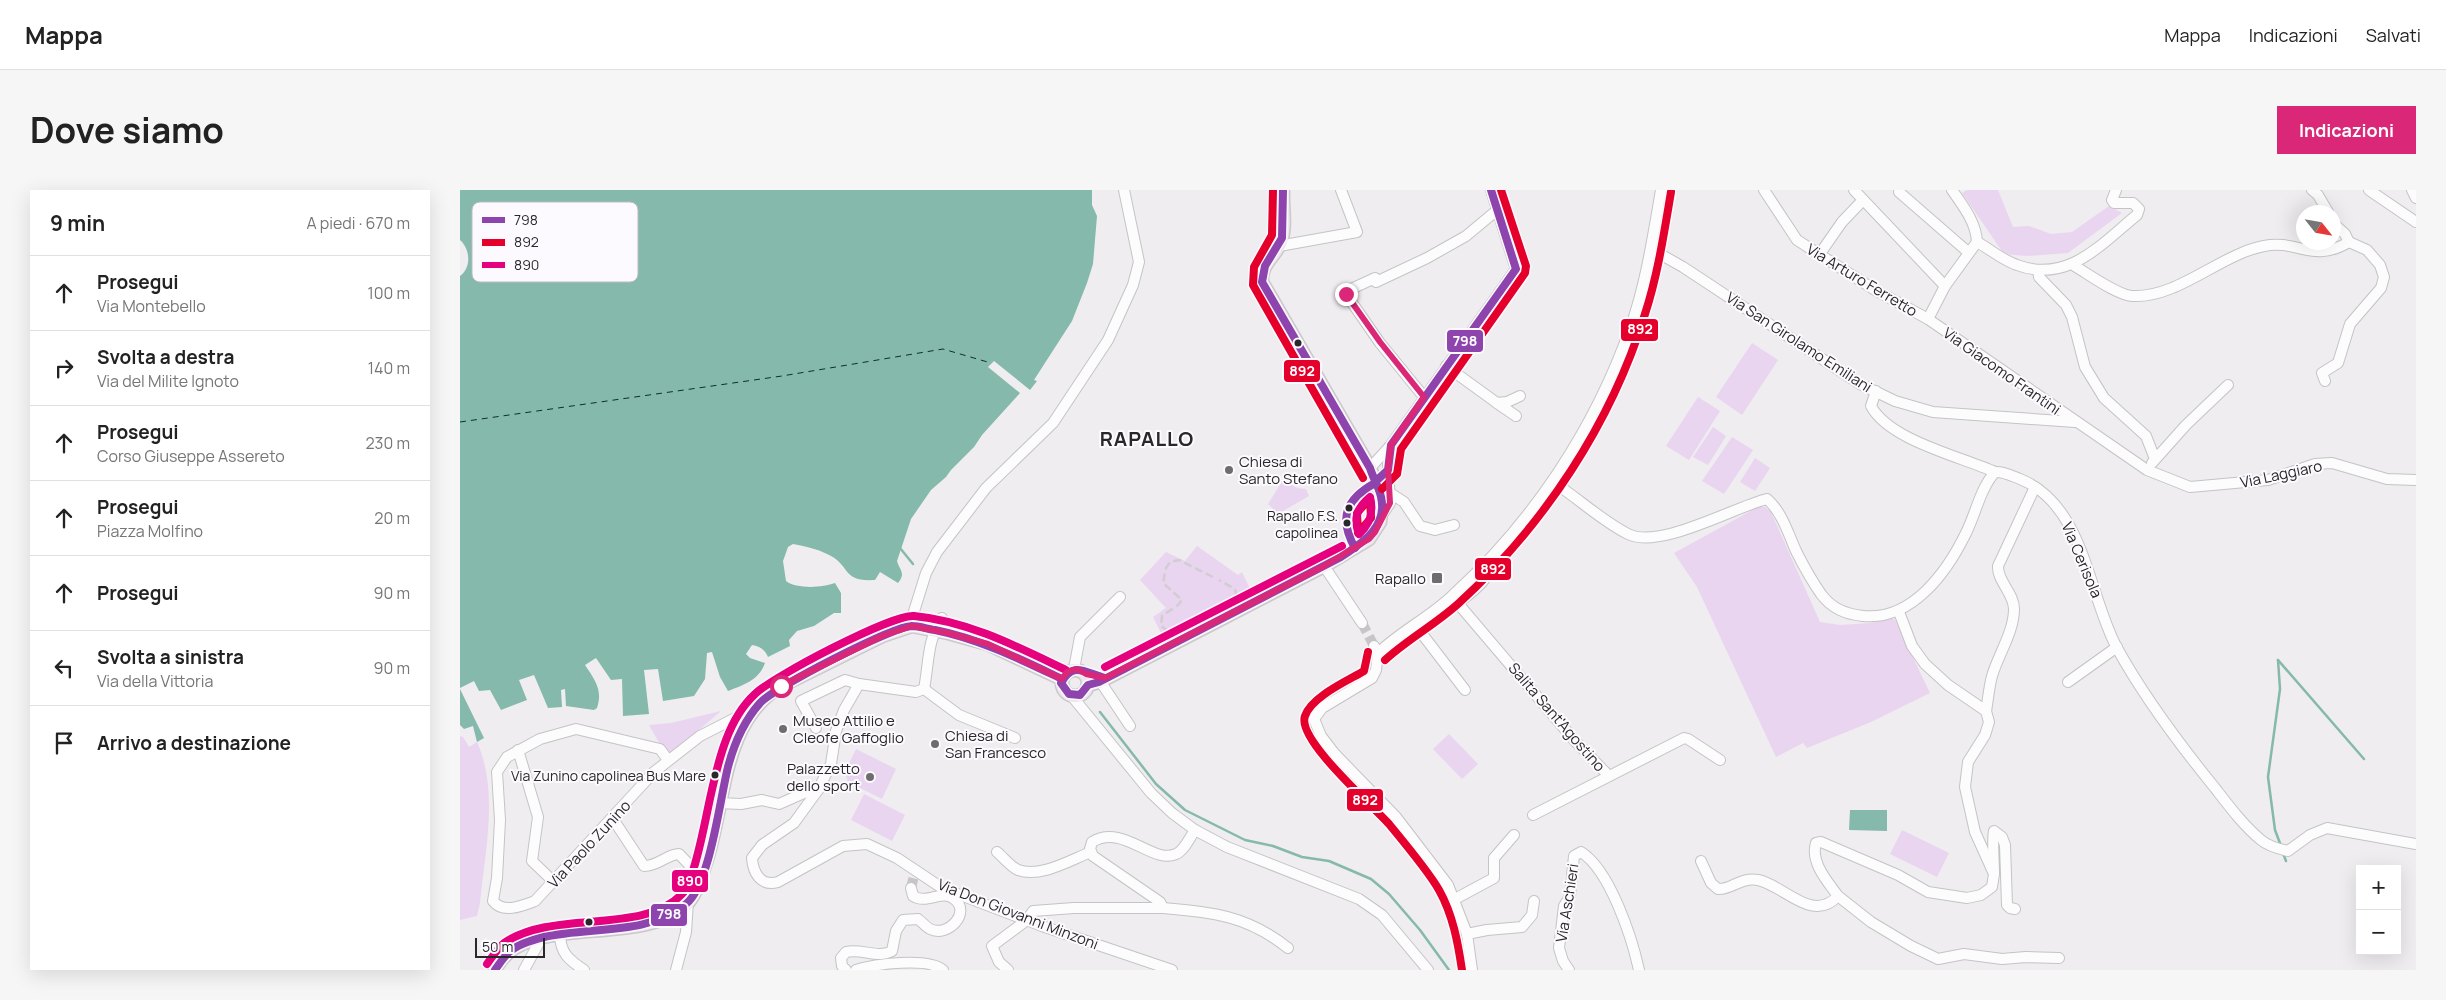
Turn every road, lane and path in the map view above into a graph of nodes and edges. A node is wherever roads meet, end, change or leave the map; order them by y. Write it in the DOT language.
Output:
graph roads {
  1 [pos="1124,190"];
  2 [pos="1283,190"];
  3 [pos="1340,190"];
  4 [pos="1491,190"];
  5 [pos="1661,190"];
  6 [pos="1764,190"];
  7 [pos="1854,190"];
  8 [pos="1952,190"];
  9 [pos="2116,190"];
  10 [pos="2312,190"];
  11 [pos="2368,190"];
  12 [pos="2412,190"];
  13 [pos="1899,192"];
  14 [pos="2416,198"];
  15 [pos="1863,200"];
  16 [pos="2324,205"];
  17 [pos="1496,211"];
  18 [pos="2416,222"];
  19 [pos="2341,230"];
  20 [pos="1977,242"];
  21 [pos="2349,242"];
  22 [pos="1279,246"];
  23 [pos="1651,249"];
  24 [pos="1968,252"];
  25 [pos="1819,254"];
  26 [pos="2073,265"];
  27 [pos="2038,270"];
  28 [pos="1946,286"];
  29 [pos="1928,319"];
  30 [pos="1446,366"];
  31 [pos="2325,381"];
  32 [pos="2228,385"];
  33 [pos="1876,391"];
  34 [pos="1520,396"];
  35 [pos="1424,397"];
  36 [pos="1497,403"];
  37 [pos="1516,416"];
  38 [pos="2076,422"];
  39 [pos="1391,445"];
  40 [pos="2155,459"];
  41 [pos="1370,468"];
  42 [pos="1388,470"];
  43 [pos="2147,470"];
  44 [pos="1995,472"];
  45 [pos="2416,480"];
  46 [pos="1553,482"];
  47 [pos="2035,487"];
  48 [pos="1381,488"];
  49 [pos="1454,524"];
  50 [pos="1488,561"];
  51 [pos="1324,566"];
  52 [pos="1120,597"];
  53 [pos="1899,612"];
  54 [pos="942,618"];
  55 [pos="907,623"];
  56 [pos="1362,623"];
  57 [pos="1416,626"];
  58 [pos="934,630"];
  59 [pos="2117,647"];
  60 [pos="1074,669"];
  61 [pos="1062,679"];
  62 [pos="1095,680"];
  63 [pos="2068,682"];
  64 [pos="859,684"];
  65 [pos="924,689"];
  66 [pos="1464,690"];
  67 [pos="1071,695"];
  68 [pos="753,709"];
  69 [pos="1986,711"];
  70 [pos="1130,726"];
  71 [pos="816,728"];
  72 [pos="1015,738"];
  73 [pos="518,750"];
  74 [pos="668,760"];
  75 [pos="1720,760"];
  76 [pos="831,764"];
  77 [pos="1609,776"];
  78 [pos="835,778"];
  79 [pos="818,790"];
  80 [pos="718,803"];
  81 [pos="1533,815"];
  82 [pos="613,819"];
  83 [pos="1195,830"];
  84 [pos="1514,834"];
  85 [pos="2416,844"];
  86 [pos="997,852"];
  87 [pos="1091,852"];
  88 [pos="1701,861"];
  89 [pos="1994,874"];
  90 [pos="701,877"];
  91 [pos="554,882"];
  92 [pos="911,888"];
  93 [pos="1838,896"];
  94 [pos="1455,899"];
  95 [pos="1534,901"];
  96 [pos="688,902"];
  97 [pos="1163,908"];
  98 [pos="2015,909"];
  99 [pos="1027,920"];
  100 [pos="560,934"];
  101 [pos="1467,934"];
  102 [pos="542,937"];
  103 [pos="1288,948"];
  104 [pos="2059,958"];
  105 [pos="494,970"];
  106 [pos="524,970"];
  107 [pos="584,970"];
  108 [pos="676,970"];
  109 [pos="846,970"];
  110 [pos="856,970"];
  111 [pos="943,970"];
  112 [pos="1008,970"];
  113 [pos="1172,970"];
  114 [pos="1428,970"];
  115 [pos="1472,970"];
  116 [pos="1569,970"];
  117 [pos="1639,970"];
  1 -- 55 [label="street"];
  2 -- 22 [label="main road"];
  3 -- 22 [label="street"];
  4 -- 17 [label="street"];
  5 -- 23 [label="street"];
  6 -- 25 [label="street, Via Arturo Ferretto"];
  7 -- 15 [label="street"];
  8 -- 20 [label="street"];
  9 -- 26 [label="street"];
  10 -- 16 [label="street"];
  11 -- 18 [label="street"];
  12 -- 14 [label="street"];
  13 -- 24 [label="street"];
  15 -- 25 [label="street"];
  15 -- 28 [label="street"];
  17 -- 30 [label="street"];
  17 -- 35 [label="street"];
  19 -- 21 [label="street"];
  20 -- 24 [label="street"];
  20 -- 27 [label="street"];
  21 -- 26 [label="street"];
  21 -- 31 [label="street"];
  22 -- 41 [label="main road"];
  23 -- 33 [label="street, Via San Girolamo Emiliani"];
  23 -- 46 [label="street"];
  24 -- 28 [label="street"];
  25 -- 29 [label="street, Via Arturo Ferretto"];
  26 -- 27 [label="street"];
  27 -- 40 [label="street"];
  28 -- 29 [label="street"];
  29 -- 38 [label="street, Via Giacomo Frantini"];
  30 -- 35 [label="street"];
  30 -- 36 [label="street"];
  32 -- 40 [label="street"];
  33 -- 38 [label="street, Via San Girolamo Emiliani"];
  33 -- 44 [label="street, Via Cerisola"];
  34 -- 36 [label="street"];
  35 -- 39 [label="street"];
  36 -- 37 [label="street"];
  38 -- 43 [label="street, Via Laggiaro"];
  39 -- 41 [label="street"];
  39 -- 42 [label="street"];
  40 -- 43 [label="street"];
  41 -- 48 [label="main road"];
  42 -- 48 [label="street"];
  42 -- 48 [label="street"];
  43 -- 45 [label="street, Via Laggiaro"];
  44 -- 47 [label="street, Via Cerisola"];
  44 -- 53 [label="street"];
  46 -- 50 [label="street"];
  46 -- 53 [label="street"];
  47 -- 59 [label="street, Via Cerisola"];
  47 -- 69 [label="street"];
  48 -- 49 [label="street"];
  48 -- 51 [label="main road"];
  50 -- 57 [label="street"];
  50 -- 77 [label="street, Salita Sant'Agostino"];
  51 -- 56 [label="street"];
  51 -- 62 [label="main road"];
  52 -- 60 [label="street"];
  53 -- 69 [label="street"];
  54 -- 58 [label="street"];
  55 -- 58 [label="main road"];
  55 -- 68 [label="main road"];
  57 -- 66 [label="street"];
  57 -- 94 [label="street"];
  58 -- 61 [label="main road"];
  58 -- 65 [label="street"];
  59 -- 63 [label="street"];
  59 -- 85 [label="street, Via Cerisola"];
  60 -- 61 [label="main road"];
  60 -- 62 [label="main road"];
  61 -- 67 [label="main road"];
  62 -- 67 [label="main road"];
  62 -- 70 [label="street"];
  64 -- 65 [label="street"];
  64 -- 71 [label="street"];
  64 -- 76 [label="street, Via Don Giovanni Minzoni"];
  65 -- 72 [label="street"];
  67 -- 83 [label="street"];
  68 -- 74 [label="street, Via Paolo Zunino"];
  68 -- 80 [label="main road"];
  69 -- 89 [label="street"];
  73 -- 74 [label="street"];
  73 -- 91 [label="street"];
  73 -- 91 [label="street, Via Paolo Zunino"];
  74 -- 82 [label="street, Via Paolo Zunino"];
  75 -- 77 [label="street, Salita Sant'Agostino"];
  76 -- 78 [label="street, Via Don Giovanni Minzoni"];
  76 -- 79 [label="street, Via Don Giovanni Minzoni"];
  77 -- 81 [label="street"];
  79 -- 80 [label="street"];
  79 -- 99 [label="street, Via Don Giovanni Minzoni"];
  80 -- 90 [label="main road"];
  82 -- 90 [label="street"];
  82 -- 91 [label="street, Via Paolo Zunino"];
  83 -- 87 [label="street"];
  83 -- 114 [label="street"];
  84 -- 94 [label="street"];
  86 -- 87 [label="street"];
  87 -- 97 [label="street"];
  88 -- 93 [label="street"];
  89 -- 93 [label="street"];
  89 -- 98 [label="street"];
  90 -- 96 [label="main road"];
  92 -- 109 [label="street"];
  93 -- 104 [label="street"];
  94 -- 101 [label="street"];
  95 -- 101 [label="street"];
  96 -- 100 [label="main road"];
  96 -- 108 [label="street"];
  97 -- 99 [label="street"];
  97 -- 103 [label="street"];
  99 -- 112 [label="street"];
  99 -- 113 [label="street, Via Don Giovanni Minzoni"];
  100 -- 102 [label="main road"];
  100 -- 107 [label="street"];
  101 -- 115 [label="street"];
  102 -- 105 [label="main road"];
  102 -- 106 [label="street"];
  110 -- 111 [label="street"];
  116 -- 117 [label="street, Via Aschieri"];
}
